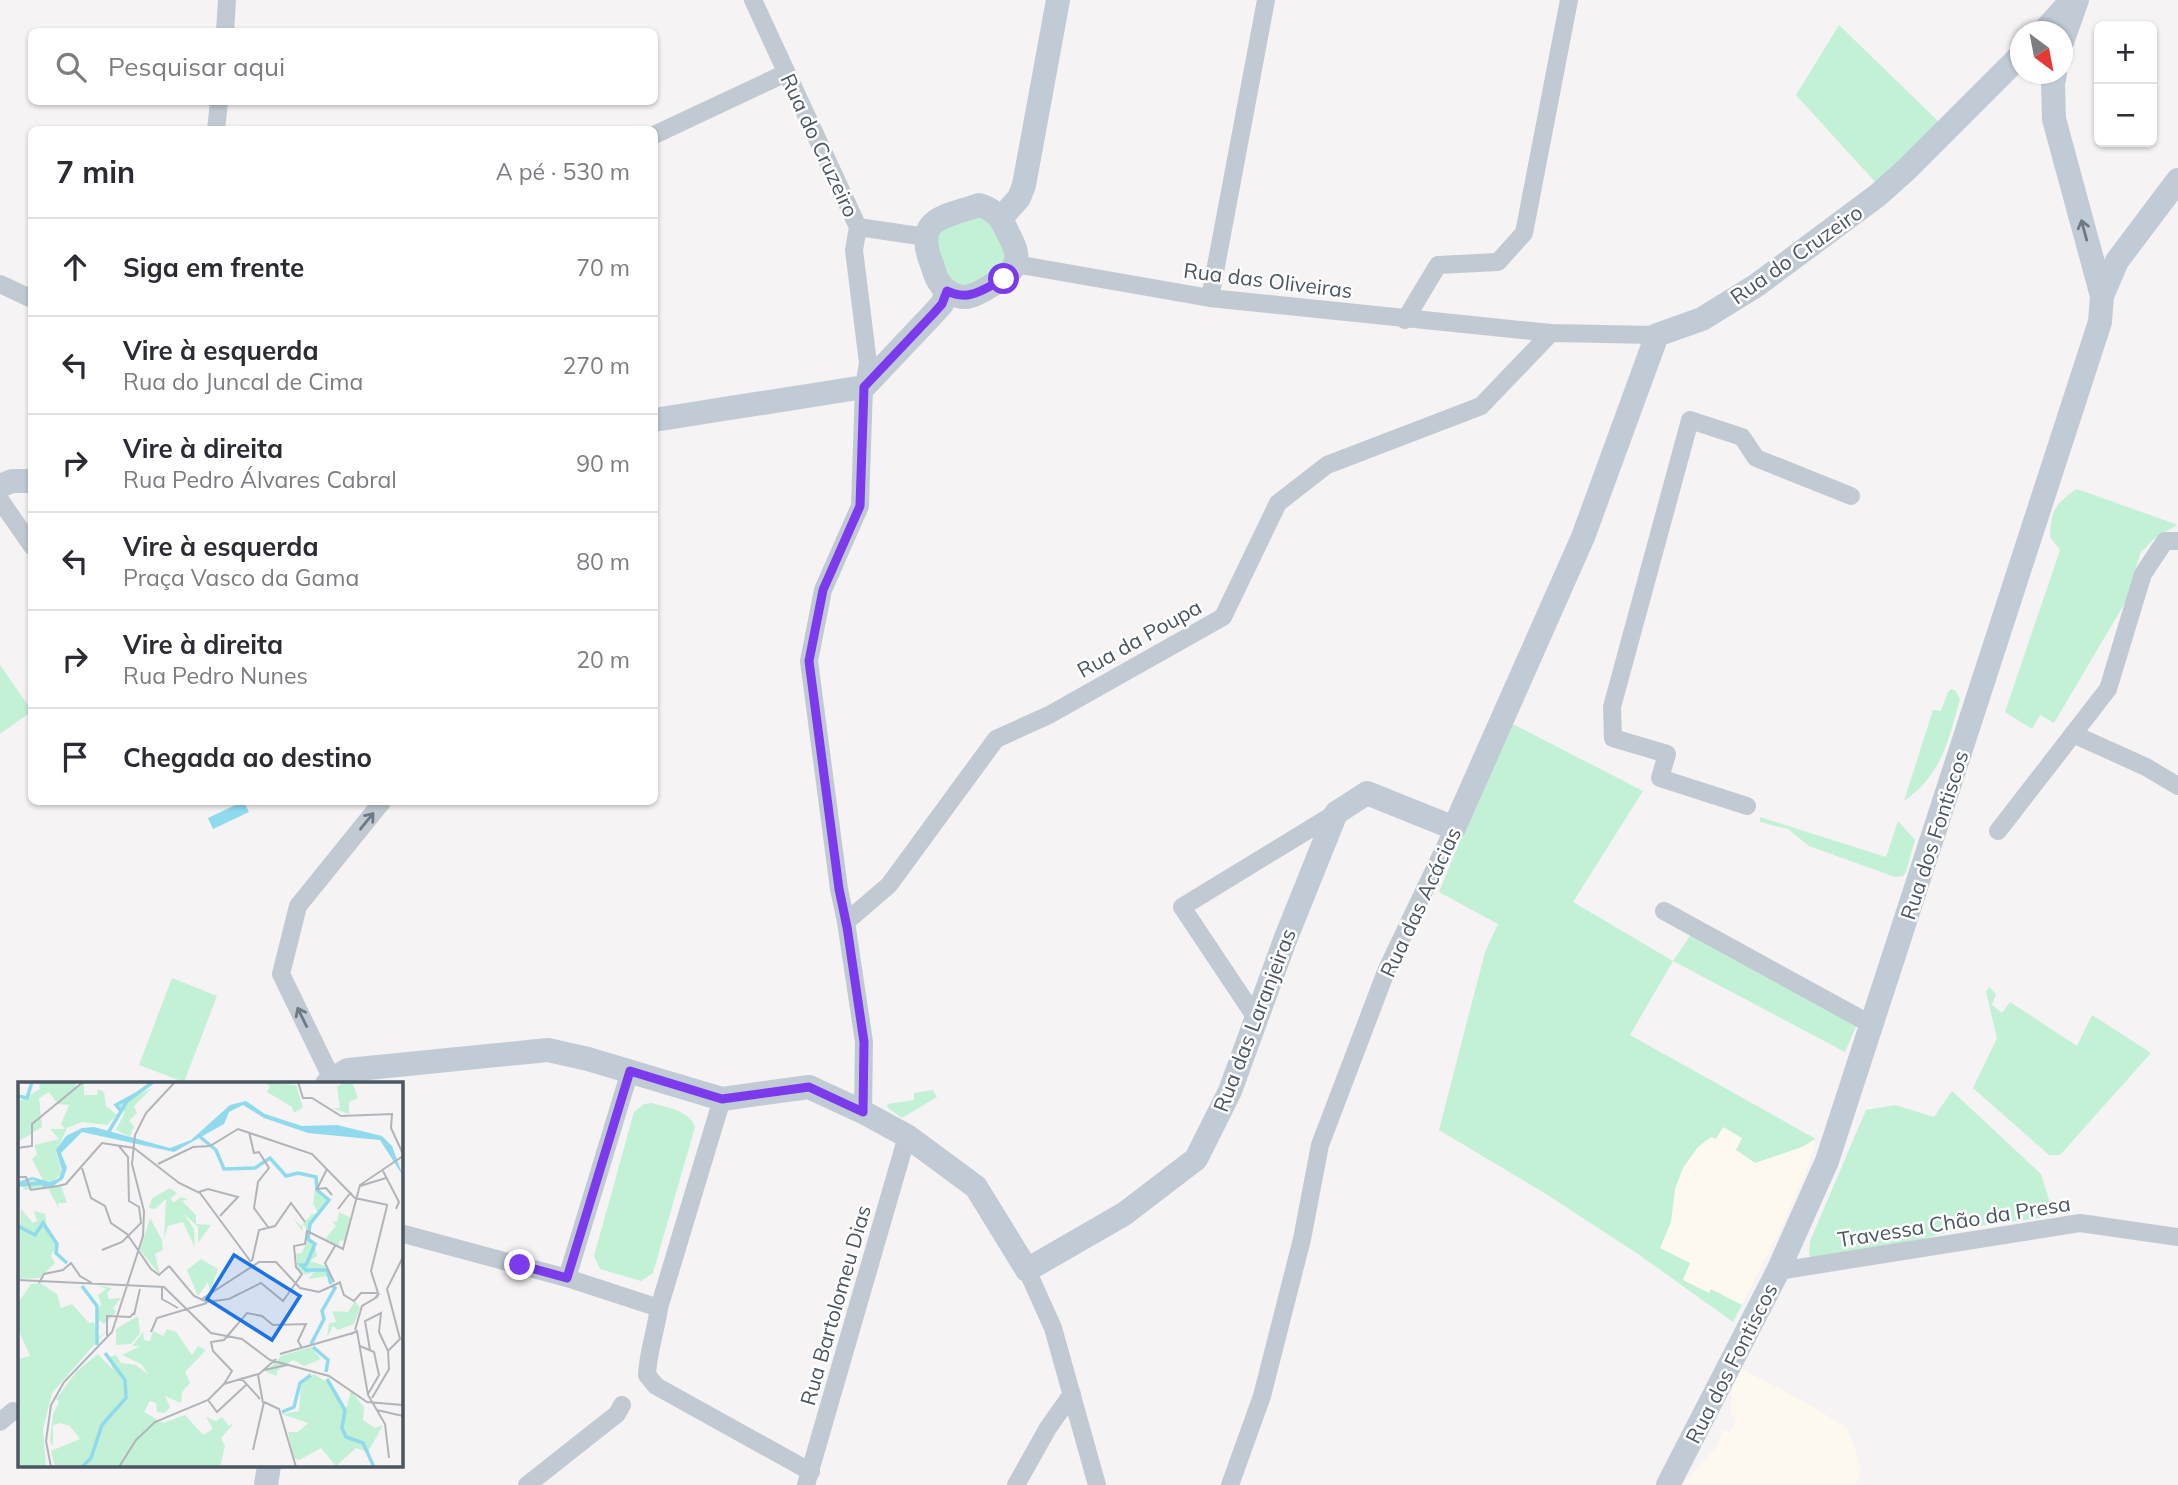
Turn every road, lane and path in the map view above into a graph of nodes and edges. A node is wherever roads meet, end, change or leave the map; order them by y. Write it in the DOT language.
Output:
graph roads {
  1 [pos="227,0"];
  2 [pos="753,0"];
  3 [pos="1058,0"];
  4 [pos="1266,0"];
  5 [pos="1569,0"];
  6 [pos="2075,0"];
  7 [pos="2054,21"];
  8 [pos="2069,21"];
  9 [pos="225,28"];
  10 [pos="2010,66"];
  11 [pos="786,73"];
  12 [pos="2053,84"];
  13 [pos="219,105"];
  14 [pos="216,126"];
  15 [pos="658,133"];
  16 [pos="2178,180"];
  17 [pos="1001,218"];
  18 [pos="858,227"];
  19 [pos="926,237"];
  20 [pos="1016,264"];
  21 [pos="0,284"];
  22 [pos="947,291"];
  23 [pos="2102,296"];
  24 [pos="28,297"];
  25 [pos="1210,298"];
  26 [pos="1405,320"];
  27 [pos="1517,330"];
  28 [pos="1550,333"];
  29 [pos="1657,335"];
  30 [pos="864,387"];
  31 [pos="658,419"];
  32 [pos="28,481"];
  33 [pos="0,486"];
  34 [pos="1851,496"];
  35 [pos="0,500"];
  36 [pos="28,539"];
  37 [pos="2178,541"];
  38 [pos="2073,734"];
  39 [pos="2146,767"];
  40 [pos="2178,776"];
  41 [pos="2178,786"];
  42 [pos="380,805"];
  43 [pos="1747,806"];
  44 [pos="1336,813"];
  45 [pos="1454,828"];
  46 [pos="1998,831"];
  47 [pos="1664,911"];
  48 [pos="846,922"];
  49 [pos="1256,1018"];
  50 [pos="1872,1025"];
  51 [pos="630,1071"];
  52 [pos="330,1082"];
  53 [pos="722,1099"];
  54 [pos="863,1112"];
  55 [pos="907,1136"];
  56 [pos="404,1234"];
  57 [pos="2178,1237"];
  58 [pos="1027,1270"];
  59 [pos="1778,1271"];
  60 [pos="567,1278"];
  61 [pos="659,1308"];
  62 [pos="1072,1394"];
  63 [pos="622,1405"];
  64 [pos="808,1479"];
  65 [pos="527,1485"];
  66 [pos="1016,1485"];
  67 [pos="1097,1485"];
  68 [pos="1230,1485"];
  69 [pos="1668,1485"];
  1 -- 9 [label="street"];
  2 -- 11 [label="street, Rua do Cruzeiro"];
  3 -- 17 [label="street"];
  4 -- 25 [label="street"];
  5 -- 26 [label="street"];
  6 -- 7 [label="street"];
  6 -- 8 [label="street"];
  10 -- 29 [label="street, Rua do Cruzeiro"];
  11 -- 15 [label="street"];
  11 -- 18 [label="street, Rua do Cruzeiro"];
  23 -- 12 [label="street, one-way"];
  13 -- 14 [label="street"];
  16 -- 23 [label="street, Rua dos Fontiscos"];
  17 -- 19 [label="street"];
  17 -- 20 [label="street"];
  18 -- 19 [label="street, Rua do Cruzeiro"];
  18 -- 30 [label="street"];
  19 -- 22 [label="street"];
  20 -- 22 [label="street"];
  20 -- 25 [label="street, Rua das Oliveiras"];
  21 -- 24 [label="street"];
  22 -- 30 [label="street"];
  23 -- 50 [label="street, Rua dos Fontiscos"];
  25 -- 26 [label="street, Rua das Oliveiras"];
  26 -- 27 [label="street, Rua das Oliveiras"];
  27 -- 28 [label="street, Rua do Cruzeiro"];
  28 -- 29 [label="street, Rua do Cruzeiro"];
  28 -- 48 [label="street, Rua da Poupa"];
  29 -- 45 [label="street, Rua das Acácias"];
  30 -- 31 [label="street"];
  30 -- 48 [label="street"];
  32 -- 33 [label="street"];
  34 -- 43 [label="street"];
  35 -- 36 [label="street"];
  37 -- 38 [label="street"];
  38 -- 39 [label="street"];
  38 -- 46 [label="street"];
  39 -- 40 [label="street"];
  39 -- 41 [label="street"];
  52 -- 42 [label="street, one-way"];
  44 -- 45 [label="street"];
  44 -- 49 [label="street, Rua das Laranjeiras"];
  44 -- 49 [label="street"];
  45 -- 68 [label="street, Rua das Acácias"];
  47 -- 50 [label="street"];
  48 -- 54 [label="street"];
  49 -- 58 [label="street, Rua das Laranjeiras"];
  50 -- 59 [label="street, Rua dos Fontiscos"];
  51 -- 52 [label="street"];
  51 -- 53 [label="street"];
  51 -- 60 [label="street"];
  53 -- 54 [label="street"];
  53 -- 61 [label="street"];
  54 -- 55 [label="street"];
  55 -- 58 [label="street"];
  55 -- 64 [label="street, Rua Bartolomeu Dias"];
  56 -- 60 [label="street"];
  57 -- 59 [label="street, Travessa Chão da Presa"];
  58 -- 62 [label="street"];
  59 -- 69 [label="street, Rua dos Fontiscos"];
  60 -- 61 [label="street"];
  61 -- 64 [label="street"];
  62 -- 66 [label="street"];
  62 -- 67 [label="street"];
  63 -- 65 [label="street"];
}
